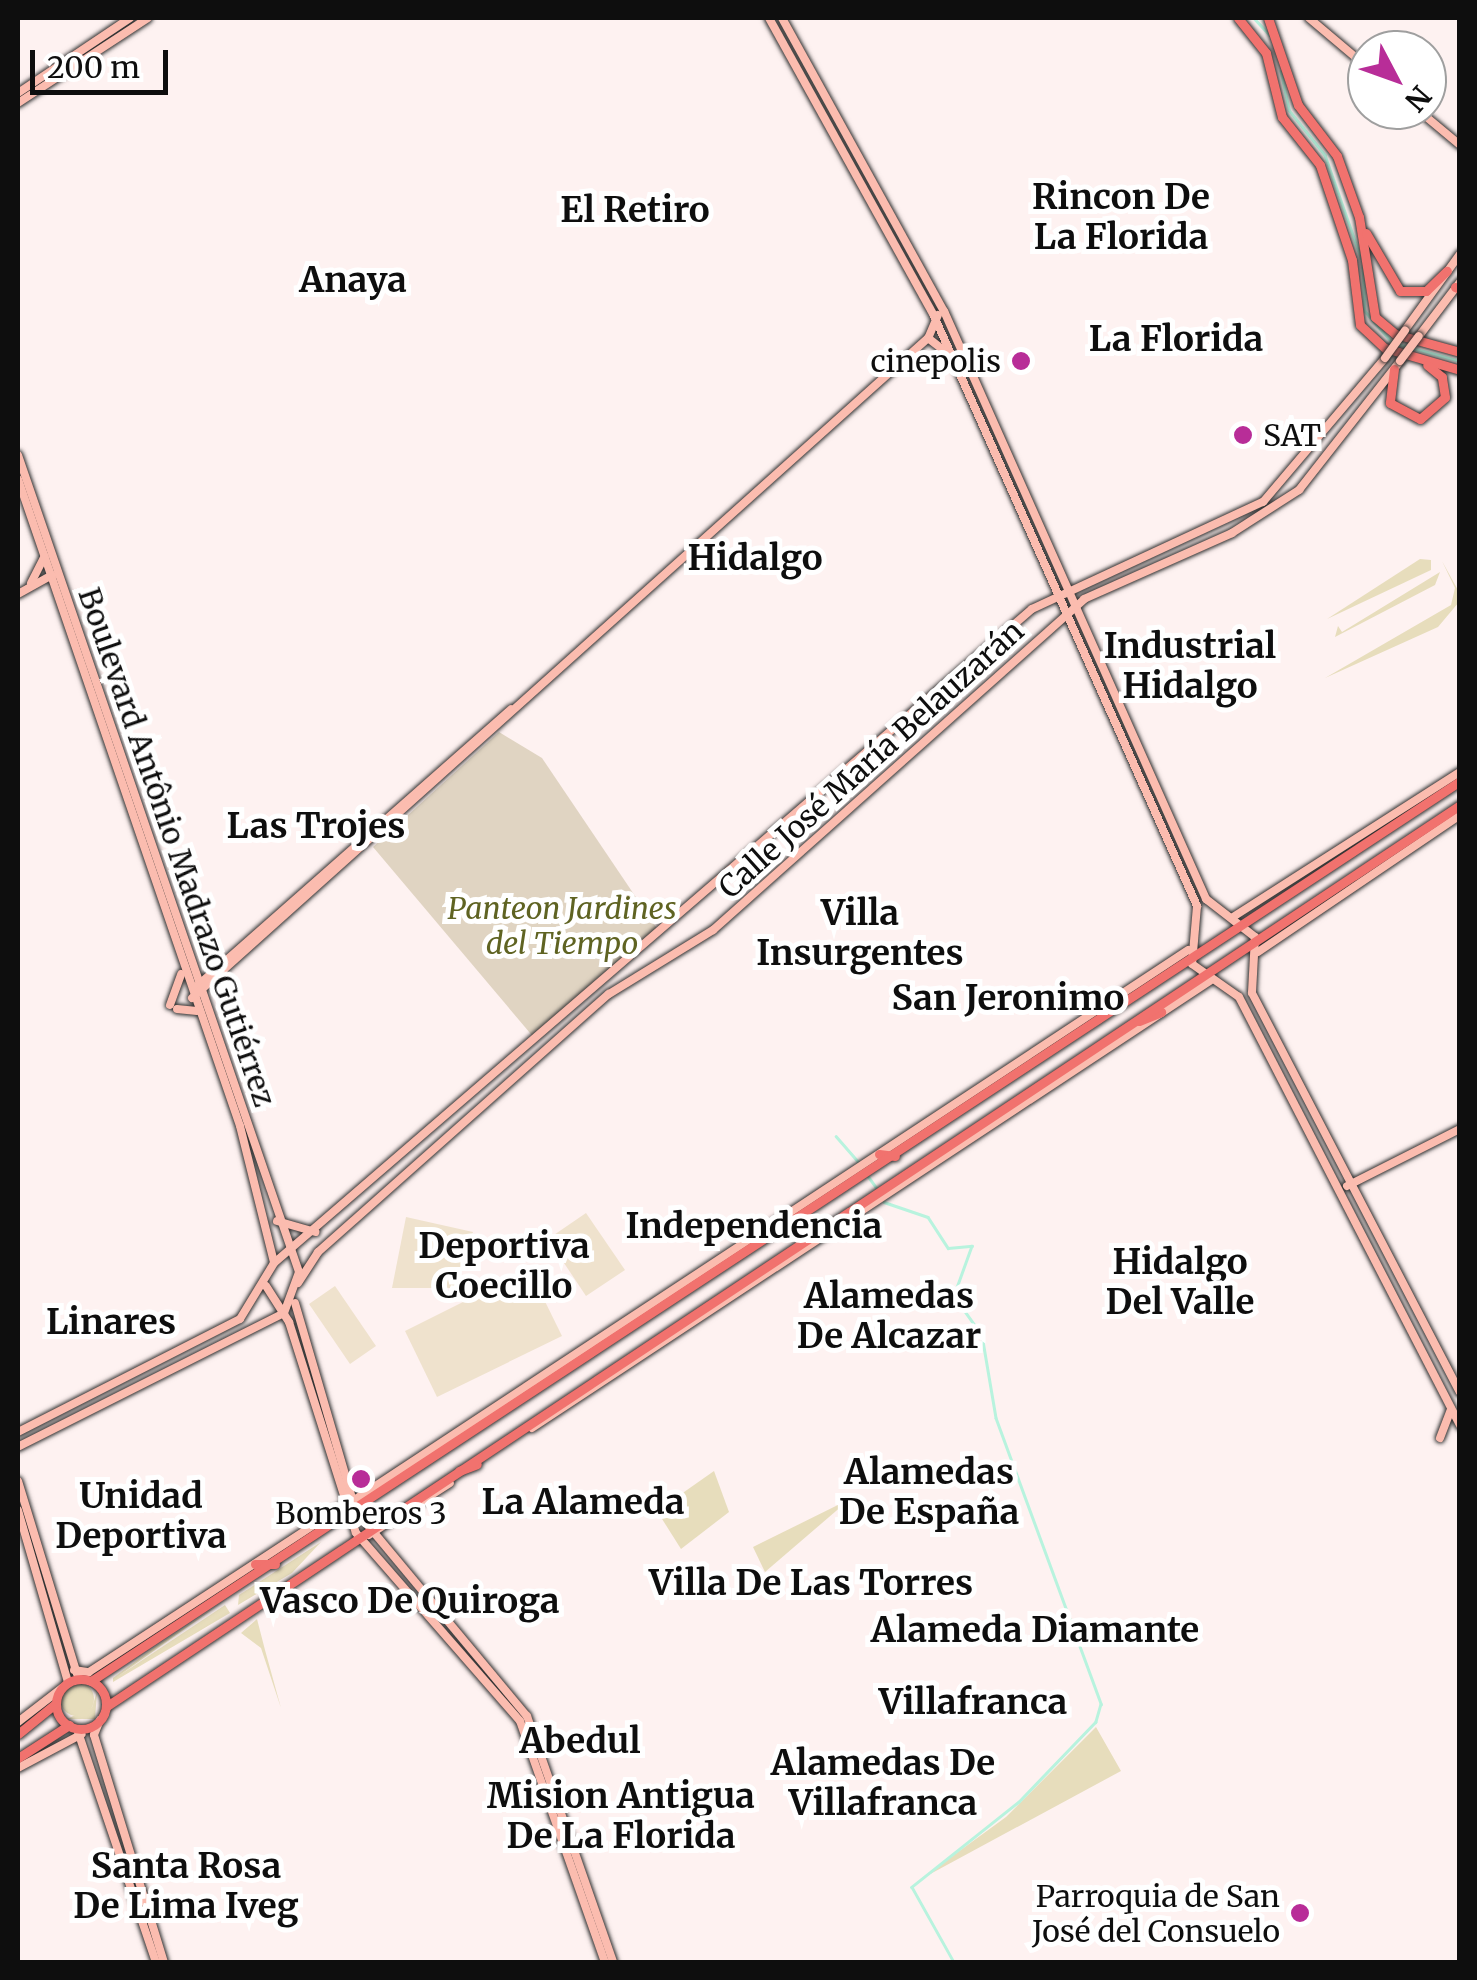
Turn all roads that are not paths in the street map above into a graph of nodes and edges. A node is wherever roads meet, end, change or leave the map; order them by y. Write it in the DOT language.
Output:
graph roads {
  1 [pos="130,18"];
  2 [pos="148,18"];
  3 [pos="769,18"];
  4 [pos="782,18"];
  5 [pos="1238,18"];
  6 [pos="1268,18"];
  7 [pos="1308,18"];
  8 [pos="1347,50"];
  9 [pos="18,94"];
  10 [pos="18,103"];
  11 [pos="1359,217"];
  12 [pos="1460,254"];
  13 [pos="1447,271"];
  14 [pos="1458,286"];
  15 [pos="934,316"];
  16 [pos="928,338"];
  17 [pos="933,348"];
  18 [pos="962,352"];
  19 [pos="1460,352"];
  20 [pos="1417,358"];
  21 [pos="953,359"];
  22 [pos="906,361"];
  23 [pos="1397,365"];
  24 [pos="1460,370"];
  25 [pos="18,455"];
  26 [pos="18,479"];
  27 [pos="45,556"];
  28 [pos="52,575"];
  29 [pos="1047,576"];
  30 [pos="1087,580"];
  31 [pos="28,587"];
  32 [pos="1067,589"];
  33 [pos="18,594"];
  34 [pos="1055,595"];
  35 [pos="1040,604"];
  36 [pos="1073,604"];
  37 [pos="1065,616"];
  38 [pos="1053,626"];
  39 [pos="1072,631"];
  40 [pos="1460,772"];
  41 [pos="1457,783"];
  42 [pos="1428,792"];
  43 [pos="1460,805"];
  44 [pos="1460,815"];
  45 [pos="1392,821"];
  46 [pos="1406,845"];
  47 [pos="1356,883"];
  48 [pos="1328,892"];
  49 [pos="1280,898"];
  50 [pos="1257,906"];
  51 [pos="1221,914"];
  52 [pos="1290,918"];
  53 [pos="1237,919"];
  54 [pos="1198,924"];
  55 [pos="1258,947"];
  56 [pos="1189,953"];
  57 [pos="186,970"];
  58 [pos="1252,972"];
  59 [pos="213,977"];
  60 [pos="1208,979"];
  61 [pos="1150,986"];
  62 [pos="1227,986"];
  63 [pos="194,992"];
  64 [pos="1168,996"];
  65 [pos="1128,1001"];
  66 [pos="1107,1004"];
  67 [pos="202,1012"];
  68 [pos="1162,1012"];
  69 [pos="1122,1028"];
  70 [pos="1460,1128"];
  71 [pos="880,1154"];
  72 [pos="895,1156"];
  73 [pos="865,1169"];
  74 [pos="1352,1184"];
  75 [pos="1339,1190"];
  76 [pos="363,1193"];
  77 [pos="880,1193"];
  78 [pos="834,1197"];
  79 [pos="372,1203"];
  80 [pos="856,1205"];
  81 [pos="276,1220"];
  82 [pos="779,1221"];
  83 [pos="844,1221"];
  84 [pos="791,1226"];
  85 [pos="828,1229"];
  86 [pos="320,1231"];
  87 [pos="767,1241"];
  88 [pos="795,1246"];
  89 [pos="289,1256"];
  90 [pos="788,1256"];
  91 [pos="274,1263"];
  92 [pos="738,1282"];
  93 [pos="298,1283"];
  94 [pos="266,1286"];
  95 [pos="294,1299"];
  96 [pos="654,1308"];
  97 [pos="284,1314"];
  98 [pos="699,1318"];
  99 [pos="623,1329"];
  100 [pos="178,1353"];
  101 [pos="182,1366"];
  102 [pos="1460,1392"];
  103 [pos="1451,1410"];
  104 [pos="499,1418"];
  105 [pos="1460,1425"];
  106 [pos="18,1432"];
  107 [pos="1440,1438"];
  108 [pos="493,1443"];
  109 [pos="18,1447"];
  110 [pos="438,1452"];
  111 [pos="477,1464"];
  112 [pos="442,1477"];
  113 [pos="18,1482"];
  114 [pos="410,1500"];
  115 [pos="349,1509"];
  116 [pos="18,1510"];
  117 [pos="362,1534"];
  118 [pos="313,1540"];
  119 [pos="256,1564"];
  120 [pos="274,1567"];
  121 [pos="294,1575"];
  122 [pos="255,1600"];
  123 [pos="244,1608"];
  124 [pos="150,1633"];
  125 [pos="190,1644"];
  126 [pos="148,1649"];
  127 [pos="168,1663"];
  128 [pos="77,1674"];
  129 [pos="91,1682"];
  130 [pos="65,1685"];
  131 [pos="57,1701"];
  132 [pos="110,1703"];
  133 [pos="100,1720"];
  134 [pos="18,1722"];
  135 [pos="77,1730"];
  136 [pos="18,1736"];
  137 [pos="35,1755"];
  138 [pos="18,1760"];
  139 [pos="160,1962"];
  140 [pos="605,1962"];
  141 [pos="613,1962"];
  1 -- 9 [label="street"];
  2 -- 10 [label="street"];
  3 -- 15 [label="street"];
  4 -- 18 [label="street"];
  5 -- 20 [label="main road"];
  6 -- 11 [label="main road"];
  7 -- 8 [label="street"];
  11 -- 13 [label="main road"];
  11 -- 19 [label="main road"];
  12 -- 13 [label="street"];
  13 -- 30 [label="street, bridge"];
  14 -- 23 [label="street, bridge"];
  15 -- 16 [label="street"];
  15 -- 18 [label="street"];
  15 -- 21 [label="street"];
  16 -- 17 [label="street"];
  16 -- 22 [label="street"];
  17 -- 21 [label="street"];
  17 -- 22 [label="street"];
  18 -- 21 [label="street"];
  18 -- 32 [label="street"];
  20 -- 23 [label="main road"];
  20 -- 24 [label="main road"];
  21 -- 29 [label="street"];
  22 -- 59 [label="street"];
  23 -- 36 [label="street"];
  25 -- 57 [label="street, Boulevard Antônio Madrazo Gutiérrez"];
  26 -- 27 [label="street, Boulevard Antônio Madrazo Gutiérrez"];
  27 -- 28 [label="street, Boulevard Antônio Madrazo Gutiérrez"];
  27 -- 31 [label="street"];
  28 -- 31 [label="street"];
  28 -- 57 [label="street, Boulevard Antônio Madrazo Gutiérrez"];
  29 -- 34 [label="street"];
  29 -- 35 [label="street"];
  30 -- 32 [label="street"];
  30 -- 36 [label="street"];
  31 -- 33 [label="street"];
  32 -- 34 [label="street"];
  32 -- 36 [label="street"];
  34 -- 35 [label="street"];
  34 -- 37 [label="street"];
  35 -- 76 [label="street"];
  36 -- 37 [label="street, Calle José María Belauzarán"];
  36 -- 51 [label="street"];
  37 -- 38 [label="street, Calle José María Belauzarán"];
  37 -- 39 [label="street"];
  38 -- 39 [label="street"];
  38 -- 79 [label="street, Calle José María Belauzarán"];
  39 -- 54 [label="street"];
  40 -- 42 [label="street"];
  41 -- 42 [label="main road"];
  41 -- 45 [label="main road"];
  42 -- 45 [label="street"];
  43 -- 46 [label="main road"];
  44 -- 46 [label="street"];
  45 -- 46 [label="street"];
  45 -- 49 [label="main road"];
  45 -- 50 [label="street"];
  46 -- 47 [label="street"];
  46 -- 48 [label="main road"];
  47 -- 48 [label="main road"];
  47 -- 55 [label="street"];
  48 -- 52 [label="main road"];
  49 -- 50 [label="main road"];
  49 -- 52 [label="main road"];
  49 -- 53 [label="main road"];
  50 -- 53 [label="street"];
  51 -- 53 [label="street"];
  51 -- 54 [label="street"];
  52 -- 55 [label="main road"];
  53 -- 55 [label="street"];
  53 -- 56 [label="main road"];
  54 -- 56 [label="street"];
  55 -- 58 [label="street"];
  55 -- 60 [label="main road"];
  56 -- 60 [label="street"];
  56 -- 61 [label="main road"];
  56 -- 66 [label="street"];
  57 -- 59 [label="street"];
  57 -- 63 [label="street, Boulevard Antônio Madrazo Gutiérrez"];
  57 -- 67 [label="street"];
  58 -- 62 [label="street"];
  58 -- 74 [label="street"];
  59 -- 63 [label="street"];
  59 -- 67 [label="street"];
  60 -- 62 [label="street"];
  60 -- 64 [label="main road"];
  60 -- 68 [label="street"];
  61 -- 64 [label="main road"];
  61 -- 65 [label="main road"];
  62 -- 75 [label="street"];
  63 -- 67 [label="street, Boulevard Antônio Madrazo Gutiérrez"];
  64 -- 69 [label="main road"];
  65 -- 66 [label="main road"];
  65 -- 72 [label="main road"];
  66 -- 71 [label="street"];
  67 -- 81 [label="street, Boulevard Antônio Madrazo Gutiérrez"];
  67 -- 91 [label="street, Boulevard Antônio Madrazo Gutiérrez"];
  68 -- 69 [label="main road"];
  68 -- 77 [label="street"];
  69 -- 77 [label="main road"];
  70 -- 74 [label="street"];
  71 -- 72 [label="main road"];
  71 -- 73 [label="street"];
  72 -- 73 [label="main road"];
  73 -- 78 [label="main road"];
  73 -- 82 [label="street"];
  74 -- 75 [label="street"];
  74 -- 102 [label="street"];
  75 -- 103 [label="street"];
  76 -- 79 [label="street"];
  76 -- 86 [label="street"];
  77 -- 80 [label="main road"];
  77 -- 83 [label="street"];
  78 -- 84 [label="main road"];
  78 -- 85 [label="main road"];
  79 -- 93 [label="street, Calle José María Belauzarán"];
  80 -- 83 [label="main road"];
  80 -- 85 [label="main road"];
  81 -- 86 [label="street"];
  81 -- 89 [label="street, Boulevard Antônio Madrazo Gutiérrez"];
  82 -- 87 [label="main road"];
  82 -- 96 [label="street"];
  83 -- 85 [label="street"];
  84 -- 87 [label="main road"];
  84 -- 88 [label="main road"];
  85 -- 88 [label="main road"];
  85 -- 90 [label="street"];
  86 -- 89 [label="street"];
  87 -- 96 [label="main road"];
  88 -- 90 [label="main road"];
  89 -- 91 [label="street"];
  89 -- 93 [label="street, Boulevard Antônio Madrazo Gutiérrez"];
  90 -- 92 [label="main road"];
  90 -- 98 [label="street"];
  91 -- 94 [label="street"];
  92 -- 98 [label="main road"];
  92 -- 108 [label="main road"];
  93 -- 95 [label="street"];
  94 -- 97 [label="street"];
  94 -- 100 [label="street"];
  95 -- 97 [label="street"];
  95 -- 115 [label="street"];
  96 -- 99 [label="main road"];
  97 -- 101 [label="street"];
  97 -- 115 [label="street"];
  98 -- 111 [label="street"];
  99 -- 104 [label="main road"];
  99 -- 110 [label="street"];
  100 -- 101 [label="street"];
  100 -- 106 [label="street"];
  101 -- 109 [label="street"];
  103 -- 105 [label="street"];
  103 -- 107 [label="street"];
  104 -- 108 [label="main road"];
  104 -- 110 [label="main road"];
  108 -- 112 [label="main road"];
  110 -- 114 [label="main road"];
  110 -- 115 [label="main road"];
  111 -- 112 [label="main road"];
  111 -- 117 [label="street"];
  112 -- 114 [label="main road"];
  113 -- 128 [label="street"];
  114 -- 117 [label="main road"];
  115 -- 117 [label="street"];
  115 -- 118 [label="main road"];
  115 -- 119 [label="street"];
  116 -- 130 [label="street"];
  117 -- 121 [label="main road"];
  117 -- 140 [label="street"];
  117 -- 141 [label="street"];
  118 -- 120 [label="main road"];
  118 -- 121 [label="main road"];
  119 -- 120 [label="main road"];
  119 -- 124 [label="street"];
  120 -- 123 [label="main road"];
  120 -- 126 [label="main road"];
  121 -- 122 [label="main road"];
  122 -- 123 [label="main road"];
  122 -- 127 [label="street"];
  123 -- 125 [label="main road"];
  124 -- 126 [label="main road"];
  124 -- 128 [label="street"];
  125 -- 127 [label="main road"];
  125 -- 127 [label="main road"];
  126 -- 127 [label="main road"];
  126 -- 129 [label="main road"];
  127 -- 132 [label="main road"];
  128 -- 129 [label="main road"];
  128 -- 130 [label="main road"];
  129 -- 132 [label="main road"];
  130 -- 131 [label="main road"];
  130 -- 134 [label="street"];
  131 -- 135 [label="main road"];
  131 -- 136 [label="main road"];
  132 -- 133 [label="main road"];
  133 -- 135 [label="main road"];
  133 -- 139 [label="street"];
  135 -- 137 [label="street"];
  135 -- 138 [label="main road"];
  135 -- 139 [label="street"];
  136 -- 138 [label="main road"];
  137 -- 138 [label="main road"];
}
